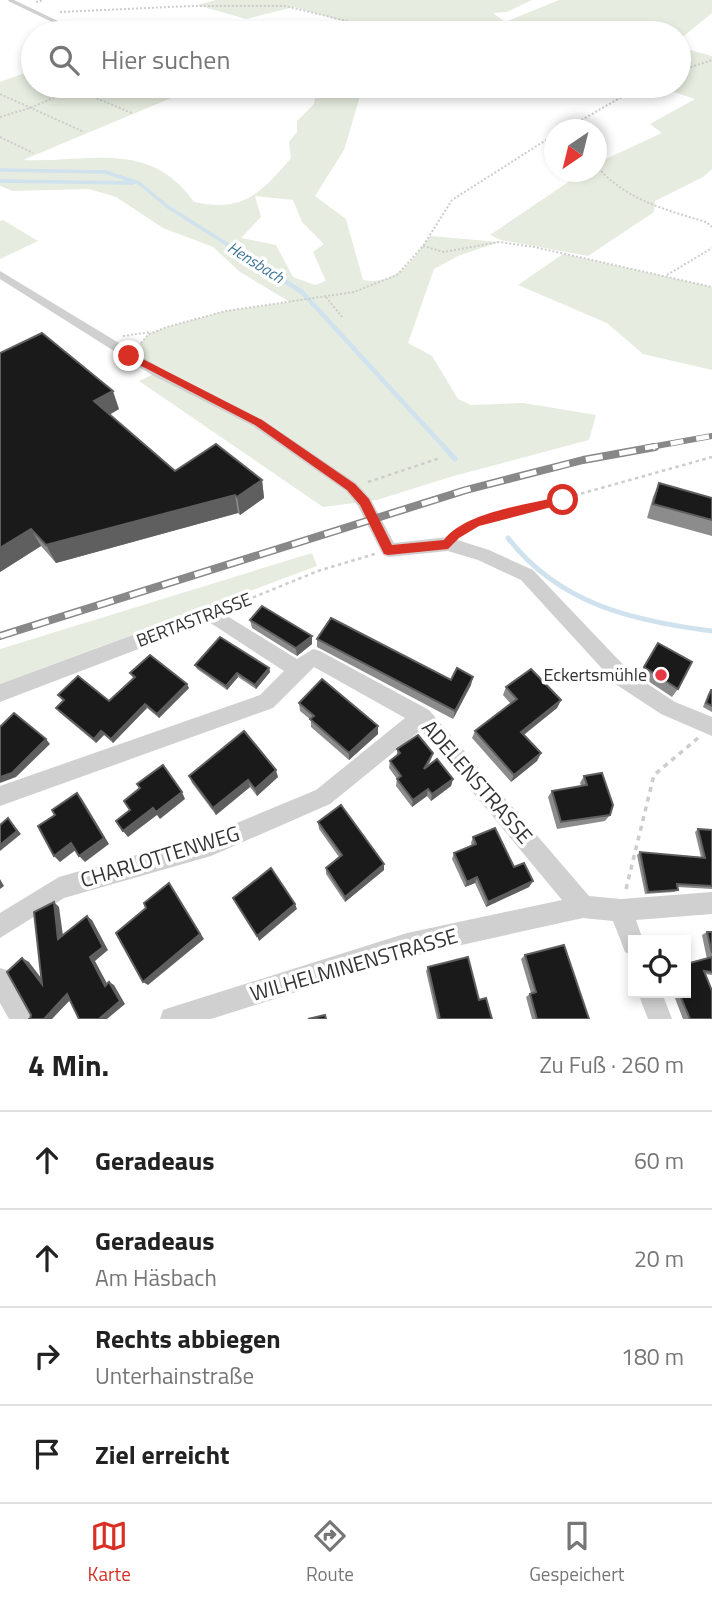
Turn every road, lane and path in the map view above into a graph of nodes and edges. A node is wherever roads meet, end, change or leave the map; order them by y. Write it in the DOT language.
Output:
graph roads {
  1 [pos="10,0"];
  2 [pos="40,13"];
  3 [pos="56,21"];
  4 [pos="347,21"];
  5 [pos="711,61"];
  6 [pos="691,67"];
  7 [pos="0,94"];
  8 [pos="56,98"];
  9 [pos="95,98"];
  10 [pos="620,98"];
  11 [pos="30,108"];
  12 [pos="132,113"];
  13 [pos="0,117"];
  14 [pos="583,119"];
  15 [pos="85,132"];
  16 [pos="0,137"];
  17 [pos="544,142"];
  18 [pos="33,153"];
  19 [pos="607,180"];
  20 [pos="712,227"];
  21 [pos="423,246"];
  22 [pos="712,248"];
  23 [pos="0,274"];
  24 [pos="666,276"];
  25 [pos="712,287"];
  26 [pos="324,297"];
  27 [pos="342,317"];
  28 [pos="167,327"];
  29 [pos="103,339"];
  30 [pos="129,356"];
  31 [pos="712,457"];
  32 [pos="440,458"];
  33 [pos="351,487"];
  34 [pos="448,544"];
  35 [pos="388,550"];
  36 [pos="211,614"];
  37 [pos="298,670"];
  38 [pos="0,693"];
  39 [pos="422,717"];
  40 [pos="712,727"];
  41 [pos="0,796"];
  42 [pos="712,903"];
  43 [pos="583,907"];
  44 [pos="621,910"];
  45 [pos="0,926"];
  46 [pos="630,935"];
  47 [pos="0,980"];
  48 [pos="652,998"];
  49 [pos="23,1019"];
  50 [pos="172,1019"];
  51 [pos="660,1019"];
  1 -- 2 [label="lane"];
  2 -- 3 [label="lane"];
  2 -- 4 [label="path"];
  5 -- 6 [label="path"];
  7 -- 11 [label="path"];
  8 -- 11 [label="path"];
  9 -- 12 [label="path"];
  10 -- 14 [label="path"];
  11 -- 13 [label="path"];
  11 -- 15 [label="path"];
  16 -- 18 [label="path"];
  17 -- 21 [label="path"];
  19 -- 20 [label="path"];
  21 -- 24 [label="path"];
  21 -- 26 [label="path"];
  22 -- 24 [label="path"];
  23 -- 29 [label="street"];
  24 -- 25 [label="path"];
  26 -- 27 [label="path"];
  26 -- 28 [label="path"];
  28 -- 29 [label="path"];
  28 -- 30 [label="path"];
  29 -- 30 [label="street"];
  30 -- 33 [label="street"];
  31 -- 34 [label="path"];
  32 -- 33 [label="path"];
  33 -- 35 [label="street"];
  34 -- 35 [label="street"];
  34 -- 40 [label="street"];
  35 -- 36 [label="path, BERTASTRASSE"];
  36 -- 37 [label="street"];
  36 -- 38 [label="street, BERTASTRASSE"];
  37 -- 39 [label="street, ADELENSTRASSE"];
  37 -- 41 [label="street"];
  39 -- 43 [label="street, ADELENSTRASSE"];
  39 -- 45 [label="street, CHARLOTTENWEG"];
  40 -- 44 [label="path"];
  42 -- 44 [label="street, WILHELMINENSTRASSE"];
  43 -- 44 [label="street, WILHELMINENSTRASSE"];
  43 -- 50 [label="street, WILHELMINENSTRASSE"];
  44 -- 46 [label="street"];
  47 -- 49 [label="street"];
  48 -- 51 [label="street"];
}
